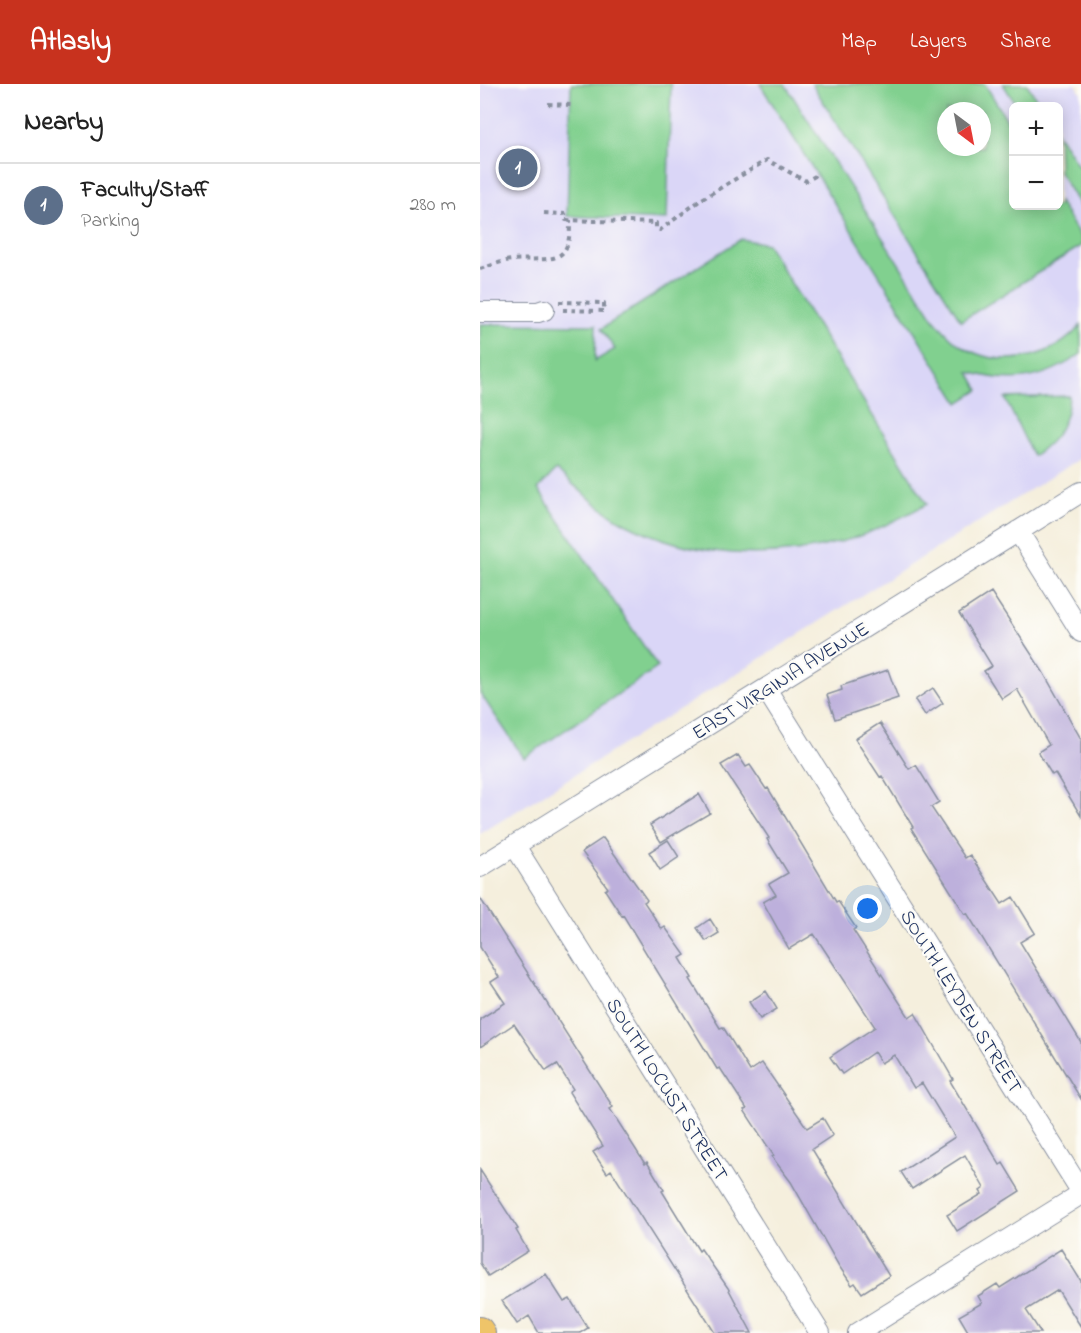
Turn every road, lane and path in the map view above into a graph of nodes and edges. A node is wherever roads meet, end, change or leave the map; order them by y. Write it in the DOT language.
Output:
graph roads {
  1 [pos="548,104"];
  2 [pos="571,105"];
  3 [pos="817,175"];
  4 [pos="544,213"];
  5 [pos="570,220"];
  6 [pos="480,269"];
  7 [pos="548,306"];
  8 [pos="480,312"];
  9 [pos="1081,492"];
  10 [pos="1018,531"];
  11 [pos="1081,632"];
  12 [pos="766,689"];
  13 [pos="515,846"];
  14 [pos="480,867"];
  15 [pos="1081,1192"];
  16 [pos="820,1333"];
  17 [pos="858,1333"];
  1 -- 2 [label="path"];
  3 -- 5 [label="path"];
  4 -- 5 [label="path"];
  5 -- 6 [label="path"];
  7 -- 7 [label="path"];
  7 -- 8 [label="street"];
  9 -- 10 [label="street, EAST VIRGINIA AVENUE"];
  10 -- 11 [label="street"];
  10 -- 12 [label="street, EAST VIRGINIA AVENUE"];
  12 -- 13 [label="street, EAST VIRGINIA AVENUE"];
  12 -- 15 [label="street, SOUTH LEYDEN STREET"];
  13 -- 14 [label="street, EAST VIRGINIA AVENUE"];
  13 -- 16 [label="street, SOUTH LOCUST STREET"];
  15 -- 17 [label="street"];
}
